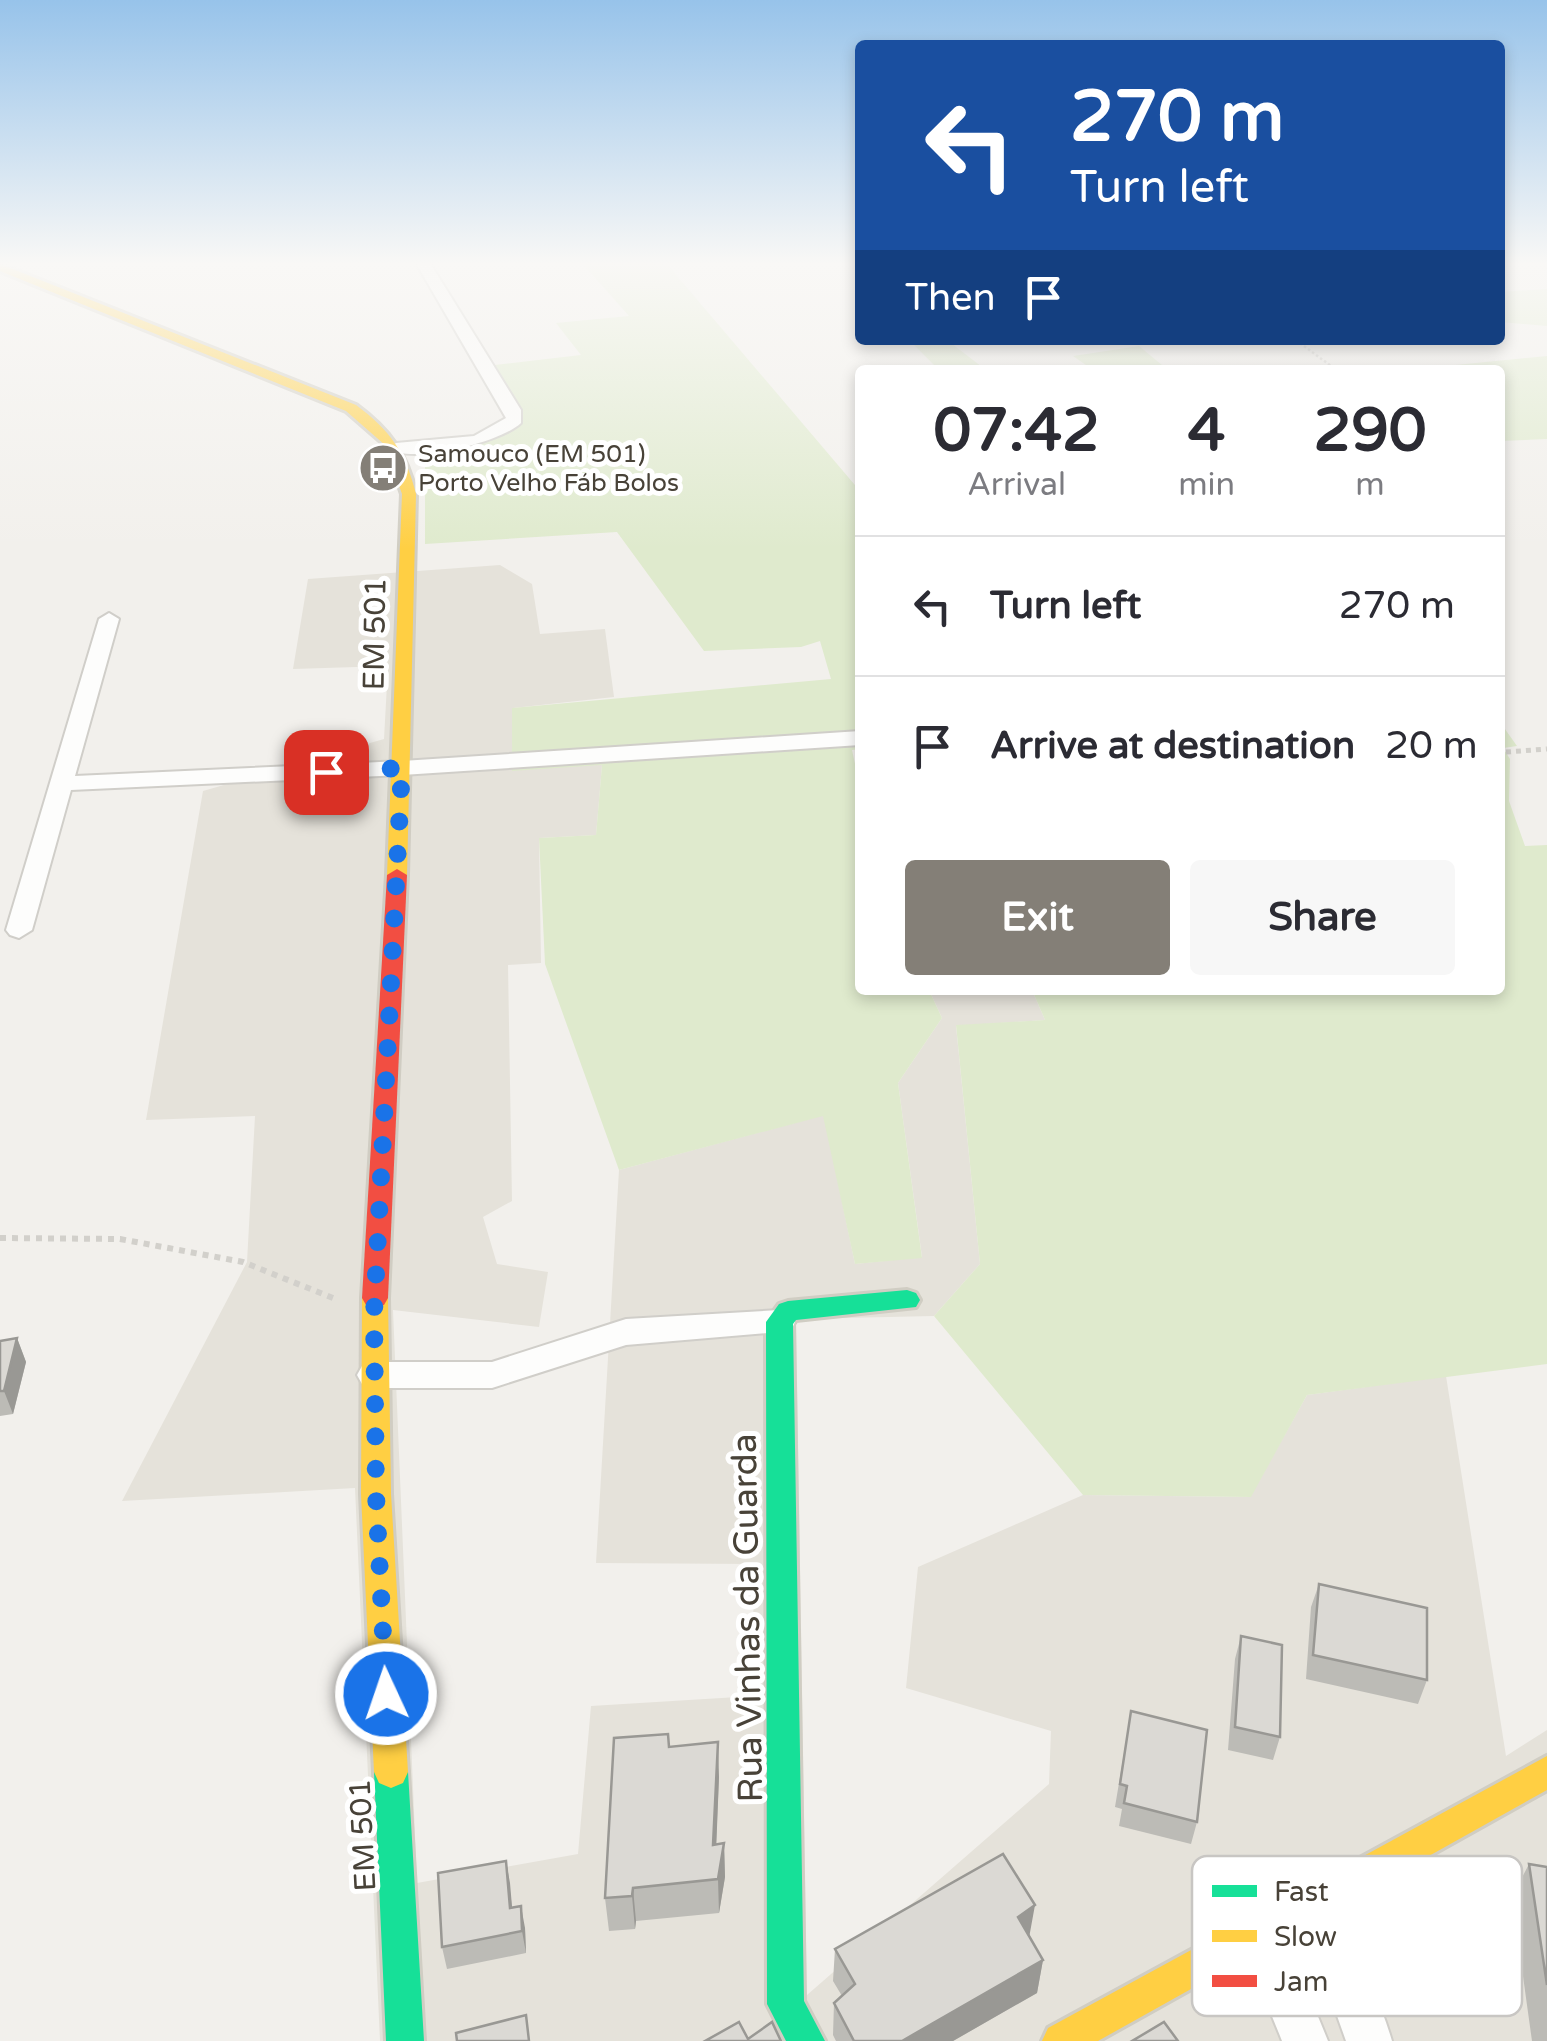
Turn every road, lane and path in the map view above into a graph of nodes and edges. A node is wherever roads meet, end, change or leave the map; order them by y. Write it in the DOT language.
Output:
graph roads {
  1 [pos="226,358"];
  2 [pos="481,358"];
  3 [pos="396,448"];
  4 [pos="108,618"];
  5 [pos="855,738"];
  6 [pos="1547,749"];
  7 [pos="1506,752"];
  8 [pos="402,768"];
  9 [pos="61,784"];
  10 [pos="19,930"];
  11 [pos="0,1238"];
  12 [pos="907,1300"];
  13 [pos="374,1313"];
  14 [pos="779,1322"];
  15 [pos="374,1375"];
  16 [pos="1547,1772"];
  17 [pos="1394,1856"];
  18 [pos="1192,1968"];
  19 [pos="1295,2016"];
  20 [pos="1364,2016"];
  21 [pos="405,2041"];
  22 [pos="806,2041"];
  23 [pos="1061,2041"];
  24 [pos="1305,2041"];
  25 [pos="1370,2041"];
  1 -- 3 [label="main road"];
  2 -- 3 [label="street"];
  3 -- 8 [label="main road, EM 501 / EM 501"];
  4 -- 9 [label="street"];
  5 -- 8 [label="street"];
  6 -- 7 [label="path"];
  8 -- 9 [label="street"];
  8 -- 13 [label="main road, EM 501 / EM 501"];
  9 -- 10 [label="street"];
  11 -- 13 [label="path"];
  12 -- 14 [label="main road"];
  13 -- 15 [label="main road, EM 501 / EM 501"];
  14 -- 15 [label="street"];
  14 -- 22 [label="main road, Rua Vinhas da Guarda"];
  15 -- 21 [label="main road, EM 501 / EM 501"];
  16 -- 17 [label="main road"];
  18 -- 23 [label="main road"];
  19 -- 24 [label="street"];
  20 -- 25 [label="street"];
}
